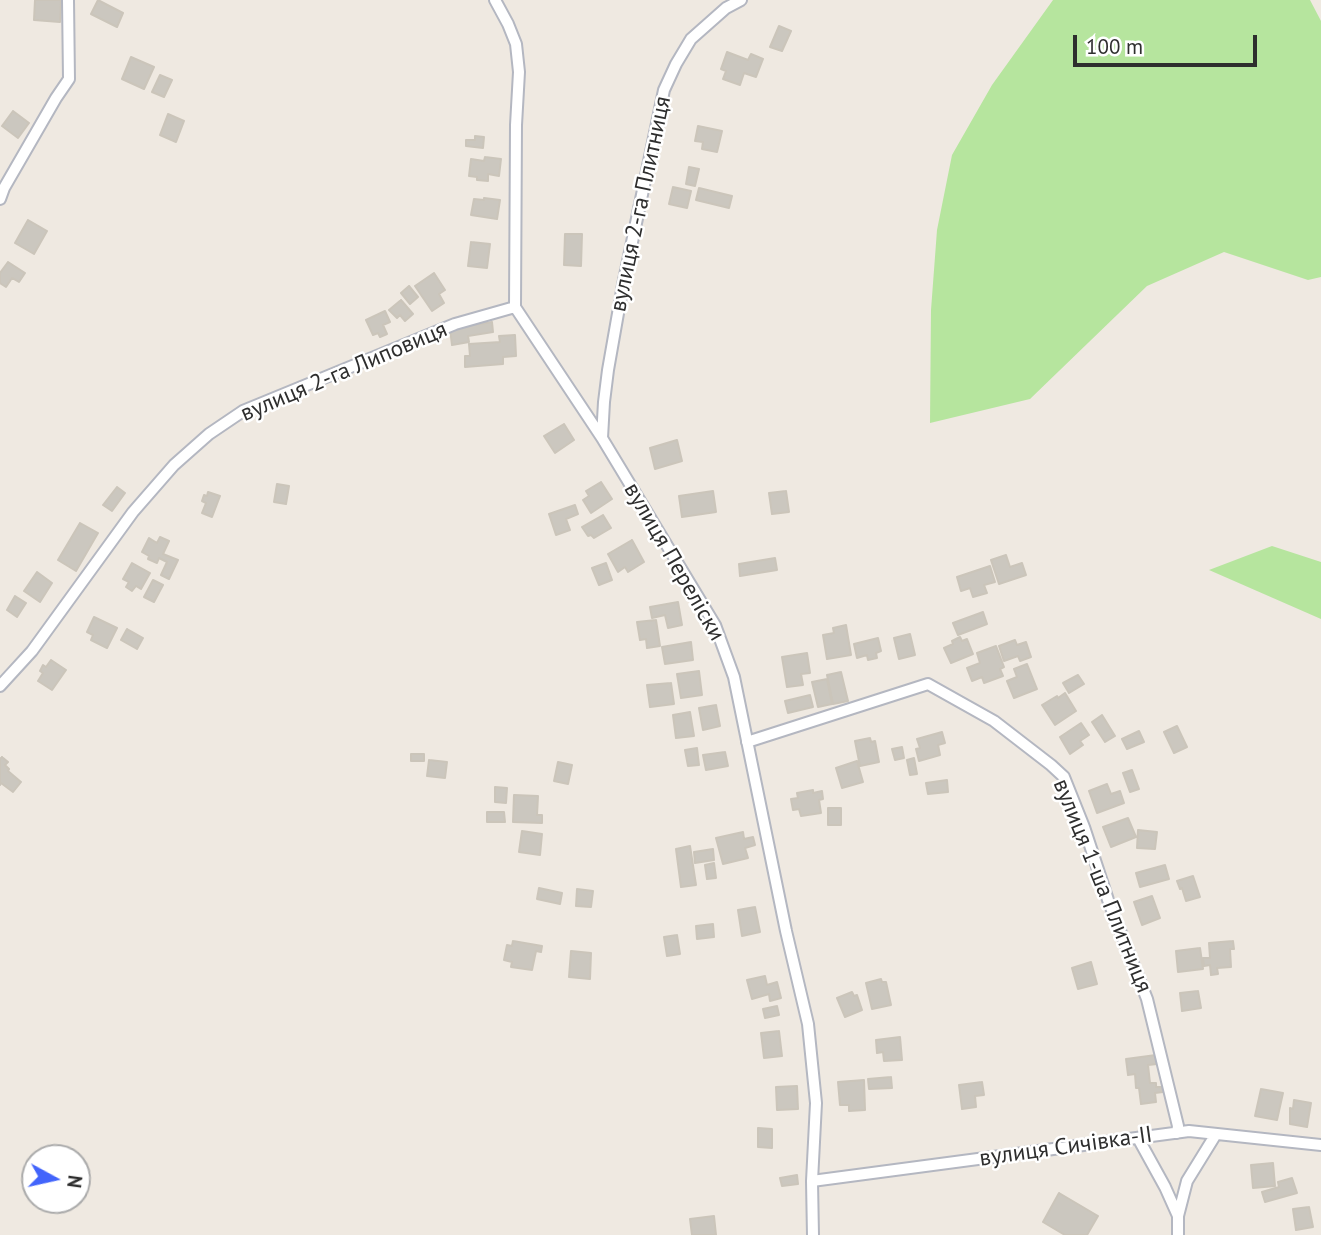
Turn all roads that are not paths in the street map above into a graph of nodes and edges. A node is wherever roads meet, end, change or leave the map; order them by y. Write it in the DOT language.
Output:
graph roads {
  1 [pos="68,0"];
  2 [pos="495,0"];
  3 [pos="741,0"];
  4 [pos="0,198"];
  5 [pos="514,307"];
  6 [pos="602,438"];
  7 [pos="0,686"];
  8 [pos="747,742"];
  9 [pos="1177,1133"];
  10 [pos="1216,1134"];
  11 [pos="1138,1138"];
  12 [pos="1321,1145"];
  13 [pos="812,1181"];
  14 [pos="1178,1216"];
  15 [pos="813,1235"];
  16 [pos="1178,1235"];
  1 -- 4 [label="street"];
  2 -- 5 [label="street"];
  3 -- 6 [label="street, вулиця 2-га Плитниця"];
  5 -- 6 [label="street, вулиця Переліски"];
  5 -- 7 [label="street, вулиця 2-га Липовиця"];
  6 -- 8 [label="street, вулиця Переліски"];
  8 -- 9 [label="street, вулиця 1-ша Плитниця"];
  8 -- 13 [label="street, вулиця Переліски"];
  9 -- 10 [label="street, вулиця Сичівка-II"];
  9 -- 11 [label="street, вулиця Сичівка-II"];
  10 -- 12 [label="street, вулиця Сичівка-II"];
  10 -- 14 [label="street"];
  11 -- 13 [label="street, вулиця Сичівка-II"];
  11 -- 14 [label="street"];
  13 -- 15 [label="street, вулиця Переліски"];
  14 -- 16 [label="street"];
}
